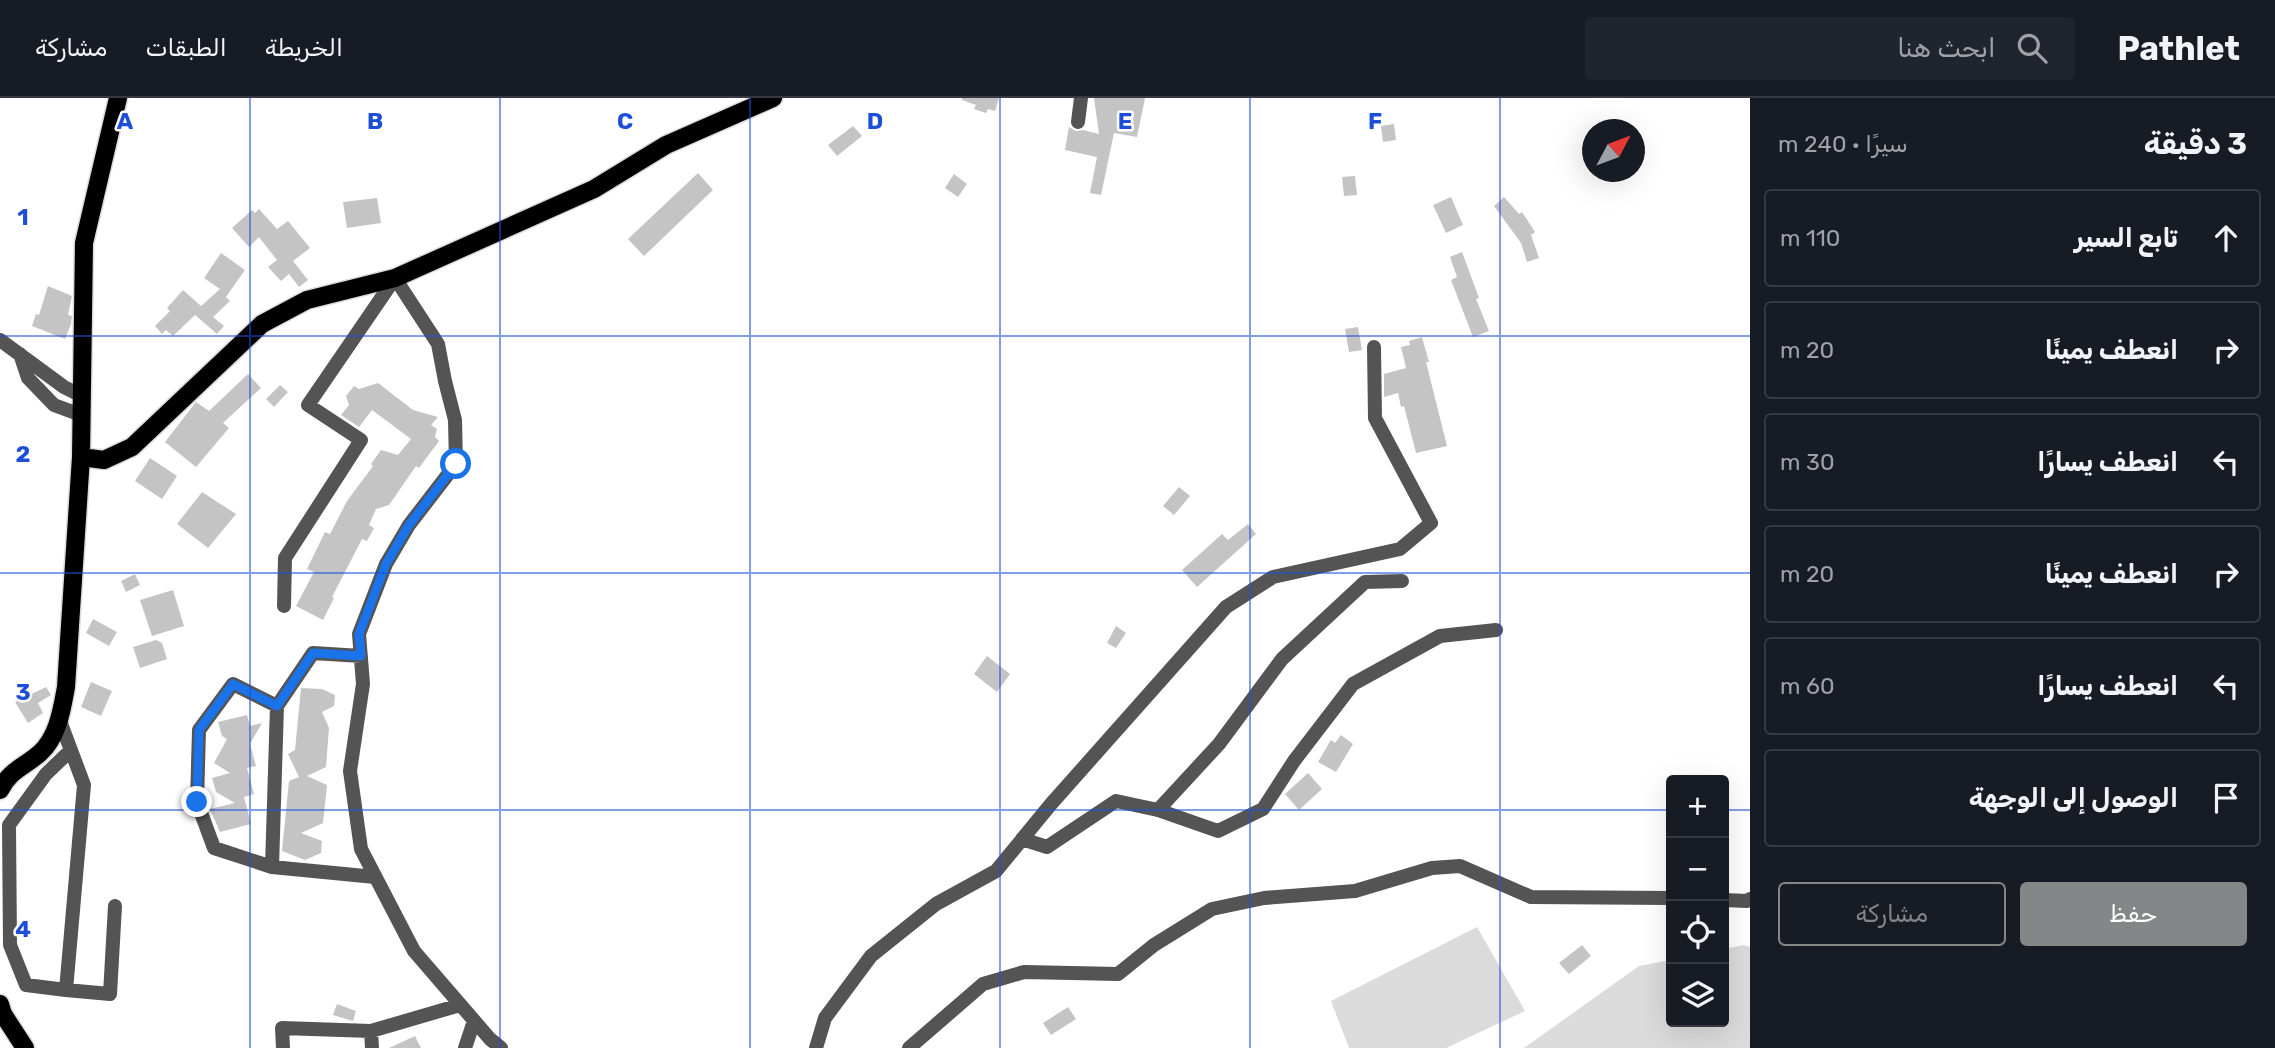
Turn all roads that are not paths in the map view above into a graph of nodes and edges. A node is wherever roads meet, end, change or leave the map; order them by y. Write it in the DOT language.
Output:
graph roads {
  1 [pos="118,98"];
  2 [pos="773,98"];
  3 [pos="1081,98"];
  4 [pos="1078,122"];
  5 [pos="395,278"];
  6 [pos="0,340"];
  7 [pos="1374,348"];
  8 [pos="20,354"];
  9 [pos="82,406"];
  10 [pos="81,457"];
  11 [pos="1402,581"];
  12 [pos="284,606"];
  13 [pos="1496,630"];
  14 [pos="361,656"];
  15 [pos="277,706"];
  16 [pos="60,720"];
  17 [pos="71,750"];
  18 [pos="0,790"];
  19 [pos="1158,810"];
  20 [pos="1021,839"];
  21 [pos="272,867"];
  22 [pos="375,877"];
  23 [pos="1666,898"];
  24 [pos="1750,899"];
  25 [pos="1729,900"];
  26 [pos="115,906"];
  27 [pos="66,990"];
  28 [pos="0,1004"];
  29 [pos="460,1005"];
  30 [pos="474,1021"];
  31 [pos="371,1031"];
  32 [pos="25,1048"];
  33 [pos="283,1048"];
  34 [pos="372,1048"];
  35 [pos="465,1048"];
  36 [pos="501,1048"];
  37 [pos="816,1048"];
  38 [pos="909,1048"];
  1 -- 9 [label="main road"];
  2 -- 5 [label="main road"];
  3 -- 4 [label="street"];
  5 -- 10 [label="main road"];
  5 -- 12 [label="street"];
  5 -- 14 [label="street"];
  6 -- 8 [label="street"];
  7 -- 20 [label="street"];
  8 -- 9 [label="street"];
  8 -- 9 [label="street"];
  9 -- 10 [label="main road"];
  10 -- 16 [label="main road"];
  11 -- 19 [label="street"];
  13 -- 19 [label="street"];
  14 -- 15 [label="street"];
  14 -- 22 [label="street"];
  15 -- 21 [label="street"];
  15 -- 21 [label="street"];
  16 -- 17 [label="street"];
  16 -- 18 [label="main road"];
  17 -- 27 [label="street"];
  17 -- 27 [label="street"];
  19 -- 20 [label="street"];
  20 -- 37 [label="street"];
  21 -- 22 [label="street"];
  22 -- 29 [label="street"];
  23 -- 38 [label="street"];
  24 -- 25 [label="street"];
  26 -- 27 [label="street"];
  28 -- 32 [label="main road"];
  29 -- 30 [label="street"];
  29 -- 31 [label="street"];
  30 -- 35 [label="street"];
  30 -- 36 [label="street"];
  31 -- 33 [label="street"];
  31 -- 34 [label="street"];
}
